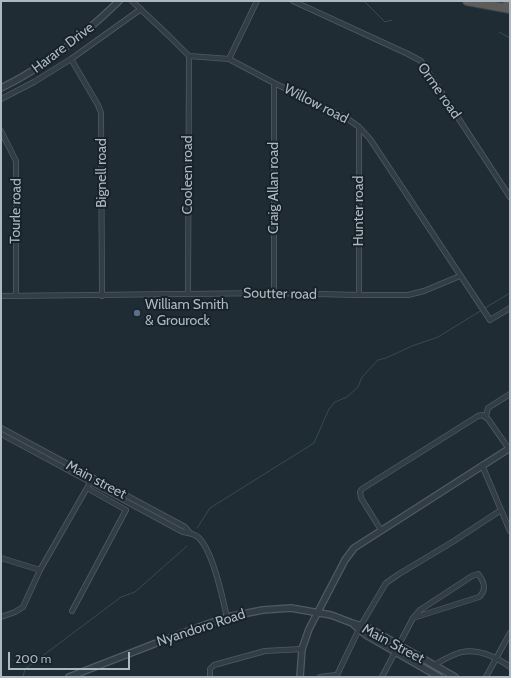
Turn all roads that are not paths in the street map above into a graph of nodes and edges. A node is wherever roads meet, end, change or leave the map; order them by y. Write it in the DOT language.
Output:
graph roads {
  1 [pos="119,1"];
  2 [pos="132,1"];
  3 [pos="257,1"];
  4 [pos="293,1"];
  5 [pos="467,1"];
  6 [pos="141,9"];
  7 [pos="510,9"];
  8 [pos="189,56"];
  9 [pos="71,59"];
  10 [pos="229,59"];
  11 [pos="274,83"];
  12 [pos="1,88"];
  13 [pos="1,100"];
  14 [pos="358,127"];
  15 [pos="1,131"];
  16 [pos="510,197"];
  17 [pos="460,276"];
  18 [pos="274,293"];
  19 [pos="188,294"];
  20 [pos="359,295"];
  21 [pos="1,296"];
  22 [pos="16,296"];
  23 [pos="102,296"];
  24 [pos="510,308"];
  25 [pos="510,394"];
  26 [pos="486,416"];
  27 [pos="1,428"];
  28 [pos="1,434"];
  29 [pos="509,448"];
  30 [pos="482,465"];
  31 [pos="91,480"];
  32 [pos="87,488"];
  33 [pos="501,510"];
  34 [pos="381,530"];
  35 [pos="510,531"];
  36 [pos="1,558"];
  37 [pos="40,570"];
  38 [pos="291,608"];
  39 [pos="72,610"];
  40 [pos="317,612"];
  41 [pos="1,617"];
  42 [pos="227,617"];
  43 [pos="413,618"];
  44 [pos="360,627"];
  45 [pos="510,633"];
  46 [pos="399,644"];
  47 [pos="302,649"];
  48 [pos="395,651"];
  49 [pos="496,658"];
  50 [pos="434,665"];
  51 [pos="510,667"];
  52 [pos="430,675"];
  53 [pos="336,676"];
  54 [pos="69,677"];
  55 [pos="210,677"];
  56 [pos="300,677"];
  57 [pos="320,677"];
  58 [pos="382,677"];
  59 [pos="439,677"];
  60 [pos="455,677"];
  61 [pos="486,677"];
  1 -- 12 [label="street, Harare Drive"];
  2 -- 6 [label="street"];
  3 -- 10 [label="street"];
  4 -- 16 [label="street, Orme road"];
  5 -- 7 [label="highway"];
  6 -- 8 [label="street"];
  6 -- 9 [label="street"];
  8 -- 10 [label="street, Willow road"];
  8 -- 19 [label="street, Cooleen road"];
  9 -- 13 [label="street"];
  9 -- 23 [label="street, Bignell road"];
  10 -- 11 [label="street, Willow road"];
  11 -- 14 [label="street, Willow road"];
  11 -- 18 [label="street, Craig Allan road"];
  14 -- 17 [label="street, Willow road"];
  14 -- 20 [label="street, Hunter road"];
  15 -- 22 [label="street, Tourle road"];
  17 -- 20 [label="street, Soutter road"];
  17 -- 24 [label="street, Willow road"];
  18 -- 19 [label="street, Soutter road"];
  18 -- 20 [label="street, Soutter road"];
  19 -- 23 [label="street, Soutter road"];
  21 -- 22 [label="street, Soutter road"];
  22 -- 23 [label="street, Soutter road"];
  25 -- 26 [label="street"];
  26 -- 29 [label="street"];
  26 -- 34 [label="street"];
  27 -- 31 [label="street, Main street"];
  28 -- 31 [label="street, Main street"];
  29 -- 30 [label="street"];
  30 -- 33 [label="street"];
  30 -- 34 [label="street"];
  31 -- 32 [label="street"];
  31 -- 42 [label="street, Main street"];
  32 -- 37 [label="street"];
  32 -- 39 [label="street"];
  33 -- 35 [label="street"];
  33 -- 44 [label="street"];
  34 -- 40 [label="street"];
  36 -- 37 [label="street"];
  37 -- 41 [label="street"];
  38 -- 40 [label="street, Main Street"];
  38 -- 42 [label="street, Nyandoro Road"];
  40 -- 44 [label="street, Main Street"];
  40 -- 47 [label="street"];
  42 -- 54 [label="street, Nyandoro Road"];
  43 -- 43 [label="street"];
  43 -- 46 [label="street"];
  44 -- 46 [label="street, Main Street"];
  44 -- 48 [label="street, Main Street"];
  44 -- 53 [label="street"];
  45 -- 49 [label="street"];
  46 -- 48 [label="street"];
  46 -- 50 [label="street, Main Street"];
  47 -- 55 [label="street"];
  47 -- 56 [label="street"];
  48 -- 52 [label="street, Main Street"];
  48 -- 58 [label="street"];
  49 -- 50 [label="street"];
  49 -- 51 [label="street"];
  49 -- 61 [label="street"];
  50 -- 60 [label="street, Main Street"];
  52 -- 59 [label="street, Main Street"];
  53 -- 57 [label="street"];
}
